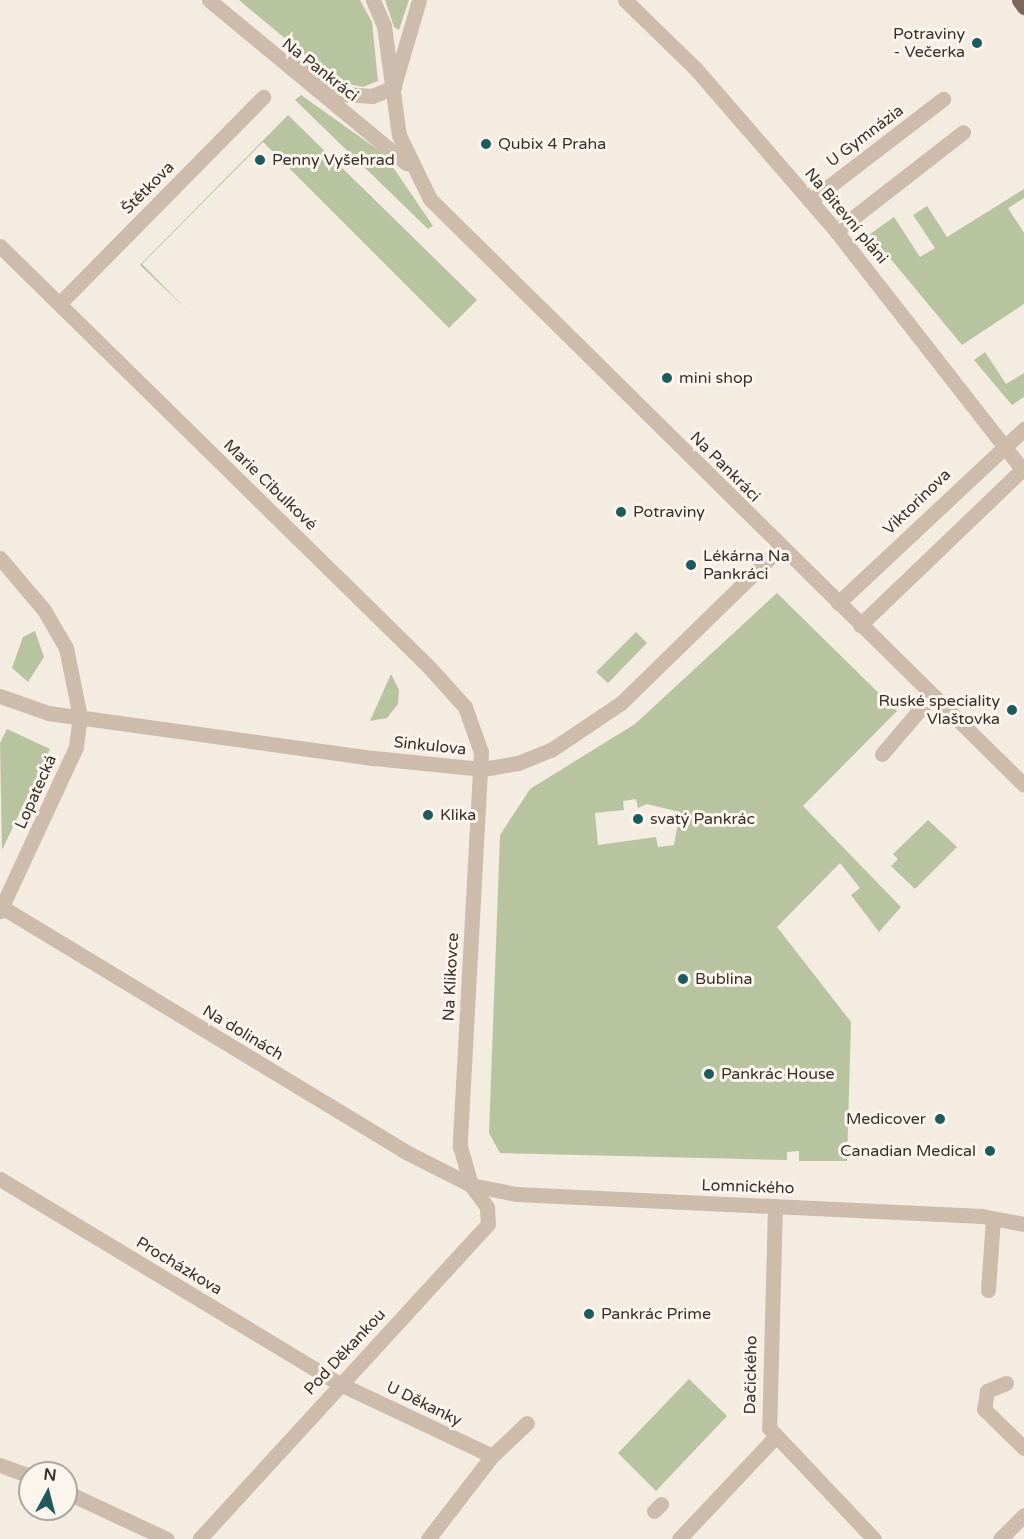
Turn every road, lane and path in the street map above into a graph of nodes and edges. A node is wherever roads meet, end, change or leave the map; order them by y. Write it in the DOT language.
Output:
graph roads {
  1 [pos="208,0"];
  2 [pos="374,0"];
  3 [pos="419,0"];
  4 [pos="626,0"];
  5 [pos="1019,0"];
  6 [pos="1024,7"];
  7 [pos="268,53"];
  8 [pos="394,87"];
  9 [pos="263,97"];
  10 [pos="943,99"];
  11 [pos="963,132"];
  12 [pos="411,167"];
  13 [pos="810,201"];
  14 [pos="836,231"];
  15 [pos="0,246"];
  16 [pos="59,304"];
  17 [pos="1024,429"];
  18 [pos="1004,444"];
  19 [pos="1023,469"];
  20 [pos="781,547"];
  21 [pos="0,558"];
  22 [pos="838,603"];
  23 [pos="861,625"];
  24 [pos="932,695"];
  25 [pos="0,696"];
  26 [pos="80,717"];
  27 [pos="882,754"];
  28 [pos="483,769"];
  29 [pos="1024,785"];
  30 [pos="1,908"];
  31 [pos="0,1179"];
  32 [pos="471,1185"];
  33 [pos="775,1206"];
  34 [pos="993,1218"];
  35 [pos="1024,1224"];
  36 [pos="988,1290"];
  37 [pos="1006,1383"];
  38 [pos="340,1384"];
  39 [pos="527,1423"];
  40 [pos="775,1437"];
  41 [pos="1024,1448"];
  42 [pos="492,1456"];
  43 [pos="0,1465"];
  44 [pos="18,1472"];
  45 [pos="78,1498"];
  46 [pos="1024,1515"];
  47 [pos="167,1539"];
  48 [pos="199,1539"];
  49 [pos="428,1539"];
  50 [pos="679,1539"];
  51 [pos="874,1539"];
  52 [pos="1000,1539"];
  1 -- 7 [label="street, Na Pankráci"];
  2 -- 8 [label="street"];
  3 -- 8 [label="street"];
  4 -- 13 [label="street, Na Bitevní pláni"];
  5 -- 6 [label="main road"];
  7 -- 8 [label="street"];
  7 -- 12 [label="street, Na Pankráci"];
  8 -- 12 [label="street, Na Pankráci"];
  9 -- 16 [label="street, Štětkova"];
  10 -- 13 [label="street, U Gymnázia"];
  11 -- 14 [label="street"];
  12 -- 20 [label="street, Na Pankráci"];
  13 -- 14 [label="street, Na Bitevní pláni"];
  14 -- 18 [label="street, Na Bitevní pláni"];
  15 -- 16 [label="street, Marie Cibulkové"];
  16 -- 28 [label="street, Marie Cibulkové"];
  17 -- 18 [label="street, Viktorinova"];
  18 -- 19 [label="street, Na Bitevní pláni"];
  18 -- 22 [label="street, Viktorinova"];
  19 -- 23 [label="street"];
  20 -- 22 [label="street, Na Pankráci"];
  20 -- 28 [label="street, Sinkulova"];
  21 -- 26 [label="street, Lopatecká"];
  22 -- 23 [label="street, Na Pankráci"];
  23 -- 24 [label="street, Na Pankráci"];
  24 -- 27 [label="street"];
  24 -- 29 [label="street, Na Pankráci"];
  25 -- 26 [label="street, Sinkulova"];
  26 -- 28 [label="street, Sinkulova"];
  26 -- 30 [label="street, Lopatecká"];
  28 -- 32 [label="street, Na Klikovce"];
  30 -- 32 [label="street, Na dolinách"];
  31 -- 38 [label="street, Procházkova"];
  32 -- 33 [label="street, Lomnického"];
  32 -- 38 [label="street, Pod Děkankou"];
  33 -- 34 [label="street, Lomnického"];
  33 -- 40 [label="street, Dačického"];
  34 -- 35 [label="street, Lomnického"];
  34 -- 36 [label="street"];
  37 -- 41 [label="street"];
  38 -- 42 [label="street, U Děkanky"];
  38 -- 48 [label="street, Pod Děkankou"];
  39 -- 42 [label="street"];
  40 -- 50 [label="street"];
  40 -- 51 [label="street, Dačického"];
  42 -- 49 [label="street"];
  43 -- 44 [label="street"];
  45 -- 47 [label="street"];
  46 -- 52 [label="street"];
}
